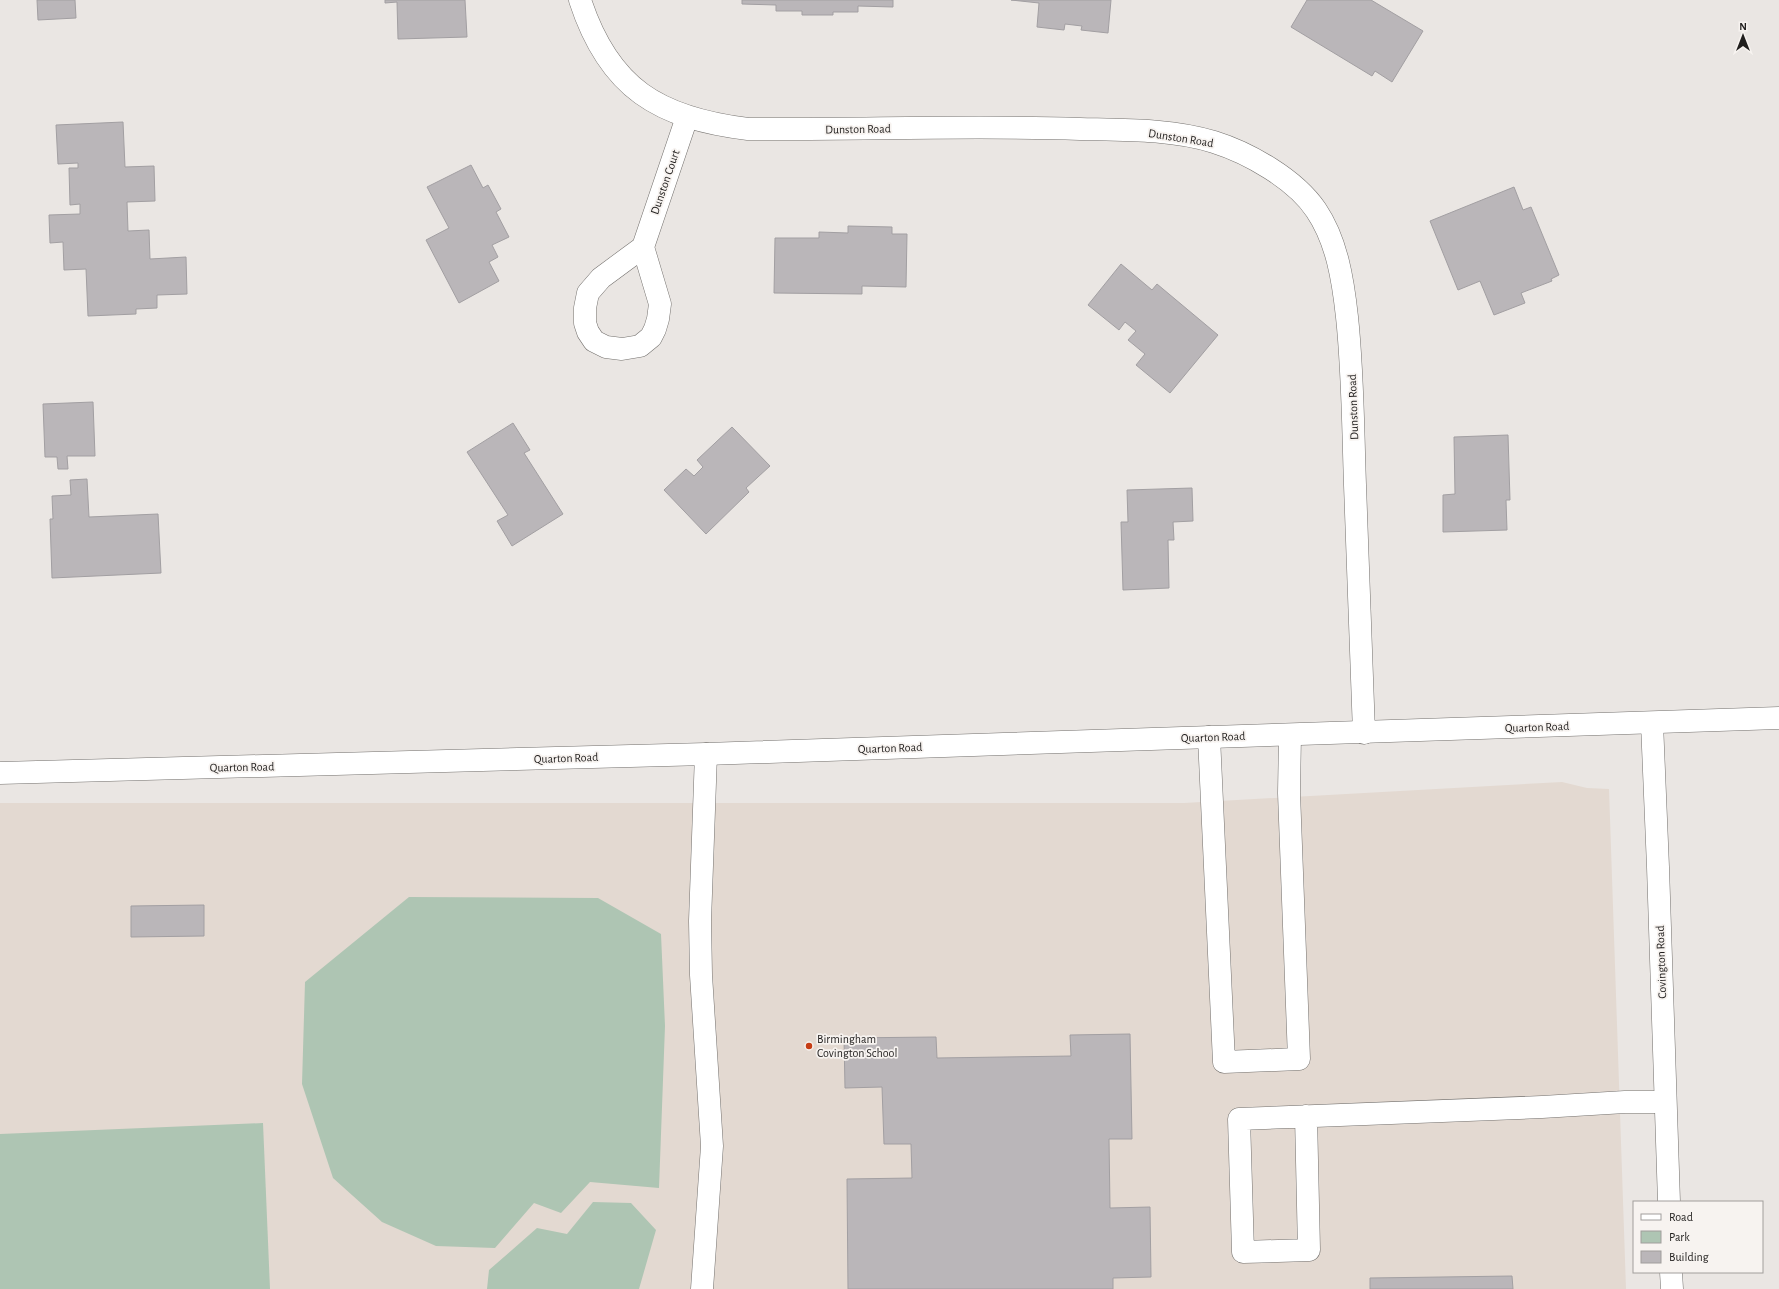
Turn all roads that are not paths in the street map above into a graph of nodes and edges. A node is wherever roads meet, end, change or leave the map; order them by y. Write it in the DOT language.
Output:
graph roads {
  1 [pos="580,0"];
  2 [pos="687,117"];
  3 [pos="644,246"];
  4 [pos="1779,718"];
  5 [pos="1652,723"];
  6 [pos="1364,733"];
  7 [pos="1290,735"];
  8 [pos="1210,737"];
  9 [pos="706,754"];
  10 [pos="0,773"];
  11 [pos="1665,1102"];
  12 [pos="1306,1116"];
  13 [pos="1669,1201"];
  14 [pos="1671,1273"];
  15 [pos="702,1289"];
  16 [pos="1672,1289"];
  1 -- 2 [label="street, Dunston Road"];
  2 -- 3 [label="street, Dunston Court"];
  2 -- 6 [label="street, Dunston Road"];
  3 -- 3 [label="street"];
  4 -- 5 [label="street, Quarton Road"];
  5 -- 6 [label="street, Quarton Road"];
  5 -- 11 [label="street, Covington Road"];
  6 -- 7 [label="street, Quarton Road"];
  7 -- 8 [label="street, Quarton Road"];
  7 -- 8 [label="street"];
  8 -- 9 [label="street, Quarton Road"];
  9 -- 10 [label="street, Quarton Road"];
  9 -- 15 [label="street"];
  11 -- 12 [label="street"];
  11 -- 13 [label="street, Covington Road"];
  12 -- 12 [label="street"];
  14 -- 16 [label="street"];
}
